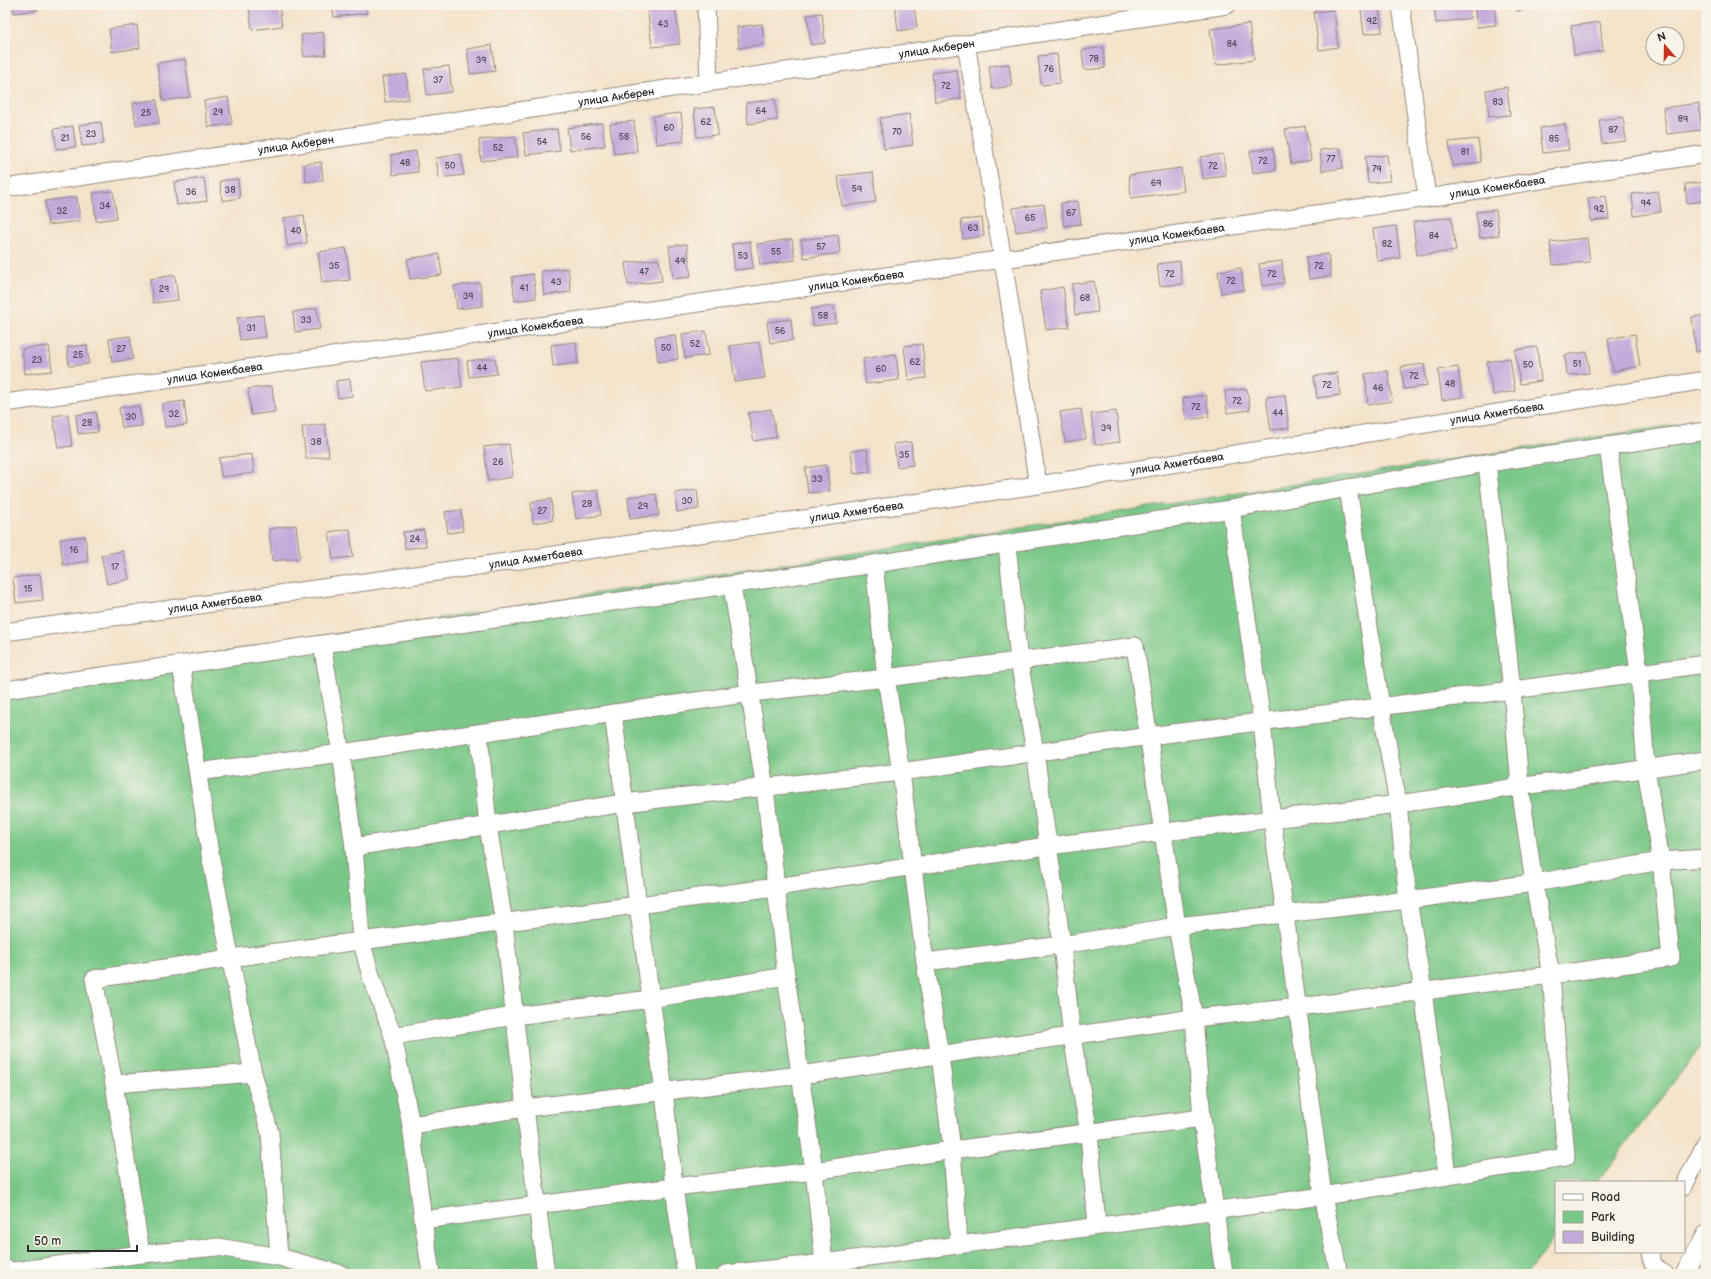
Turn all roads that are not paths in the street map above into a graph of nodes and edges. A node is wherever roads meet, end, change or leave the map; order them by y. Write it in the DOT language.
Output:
graph roads {
  1 [pos="706,5"];
  2 [pos="1227,5"];
  3 [pos="1402,5"];
  4 [pos="966,44"];
  5 [pos="709,82"];
  6 [pos="1706,154"];
  7 [pos="5,188"];
  8 [pos="1427,198"];
  9 [pos="1003,260"];
  10 [pos="1706,380"];
  11 [pos="5,403"];
  12 [pos="1706,430"];
  13 [pos="1608,446"];
  14 [pos="1487,463"];
  15 [pos="1038,485"];
  16 [pos="1348,488"];
  17 [pos="1231,509"];
  18 [pos="1007,544"];
  19 [pos="874,564"];
  20 [pos="732,586"];
  21 [pos="5,632"];
  22 [pos="322,645"];
  23 [pos="1019,661"];
  24 [pos="181,664"];
  25 [pos="1706,664"];
  26 [pos="1638,672"];
  27 [pos="886,678"];
  28 [pos="5,690"];
  29 [pos="1512,690"];
  30 [pos="750,693"];
  31 [pos="1381,707"];
  32 [pos="613,713"];
  33 [pos="1262,722"];
  34 [pos="479,733"];
  35 [pos="1149,736"];
  36 [pos="1035,752"];
  37 [pos="340,753"];
  38 [pos="1706,760"];
  39 [pos="1646,769"];
  40 [pos="198,772"];
  41 [pos="900,772"];
  42 [pos="1520,786"];
  43 [pos="765,788"];
  44 [pos="624,804"];
  45 [pos="1398,804"];
  46 [pos="1272,819"];
  47 [pos="488,826"];
  48 [pos="1163,833"];
  49 [pos="1047,846"];
  50 [pos="354,847"];
  51 [pos="1706,858"];
  52 [pos="1662,861"];
  53 [pos="913,867"];
  54 [pos="1534,883"];
  55 [pos="776,887"];
  56 [pos="1408,900"];
  57 [pos="638,906"];
  58 [pos="1285,914"];
  59 [pos="504,923"];
  60 [pos="1177,926"];
  61 [pos="361,940"];
  62 [pos="1062,945"];
  63 [pos="230,958"];
  64 [pos="925,962"];
  65 [pos="786,976"];
  66 [pos="1551,976"];
  67 [pos="1423,991"];
  68 [pos="651,999"];
  69 [pos="1299,1007"];
  70 [pos="514,1016"];
  71 [pos="1194,1018"];
  72 [pos="393,1036"];
  73 [pos="1072,1036"];
  74 [pos="940,1056"];
  75 [pos="253,1073"];
  76 [pos="800,1076"];
  77 [pos="114,1084"];
  78 [pos="664,1091"];
  79 [pos="525,1108"];
  80 [pos="1202,1118"];
  81 [pos="411,1125"];
  82 [pos="1089,1133"];
  83 [pos="1706,1143"];
  84 [pos="952,1150"];
  85 [pos="1701,1165"];
  86 [pos="814,1171"];
  87 [pos="1447,1176"];
  88 [pos="1685,1185"];
  89 [pos="674,1187"];
  90 [pos="1323,1196"];
  91 [pos="536,1205"];
  92 [pos="1215,1210"];
  93 [pos="422,1220"];
  94 [pos="1097,1226"];
  95 [pos="1706,1234"];
  96 [pos="959,1244"];
  97 [pos="1650,1253"];
  98 [pos="141,1254"];
  99 [pos="279,1257"];
  100 [pos="824,1263"];
  101 [pos="5,1269"];
  102 [pos="341,1274"];
  103 [pos="431,1274"];
  104 [pos="546,1274"];
  105 [pos="686,1274"];
  106 [pos="726,1274"];
  107 [pos="1224,1274"];
  108 [pos="1339,1274"];
  109 [pos="1665,1274"];
  110 [pos="1684,1274"];
  1 -- 5 [label="street"];
  2 -- 4 [label="street, улица Акберен"];
  3 -- 8 [label="street"];
  4 -- 5 [label="street, улица Акберен"];
  4 -- 9 [label="street"];
  5 -- 7 [label="street, улица Акберен"];
  6 -- 8 [label="street, улица Комекбаева"];
  8 -- 9 [label="street, улица Комекбаева"];
  9 -- 11 [label="street, улица Комекбаева"];
  9 -- 15 [label="street"];
  10 -- 15 [label="street, улица Ахметбаева"];
  12 -- 13 [label="street"];
  13 -- 14 [label="street"];
  13 -- 26 [label="street"];
  14 -- 16 [label="street"];
  14 -- 29 [label="street"];
  15 -- 21 [label="street, улица Ахметбаева"];
  16 -- 17 [label="street"];
  16 -- 31 [label="street"];
  17 -- 18 [label="street"];
  17 -- 33 [label="street"];
  18 -- 19 [label="street"];
  18 -- 23 [label="street"];
  19 -- 20 [label="street"];
  19 -- 27 [label="street"];
  20 -- 22 [label="street"];
  20 -- 30 [label="street"];
  22 -- 24 [label="street"];
  22 -- 37 [label="street"];
  23 -- 27 [label="street"];
  23 -- 35 [label="street"];
  23 -- 36 [label="street"];
  24 -- 28 [label="street"];
  24 -- 40 [label="street"];
  25 -- 26 [label="street"];
  26 -- 29 [label="street"];
  26 -- 39 [label="street"];
  27 -- 30 [label="street"];
  27 -- 41 [label="street"];
  29 -- 31 [label="street"];
  29 -- 42 [label="street"];
  30 -- 32 [label="street"];
  30 -- 43 [label="street"];
  31 -- 33 [label="street"];
  31 -- 45 [label="street"];
  32 -- 34 [label="street"];
  32 -- 44 [label="street"];
  33 -- 35 [label="street"];
  33 -- 46 [label="street"];
  34 -- 37 [label="street"];
  34 -- 47 [label="street"];
  35 -- 36 [label="street"];
  35 -- 48 [label="street"];
  36 -- 41 [label="street"];
  36 -- 49 [label="street"];
  37 -- 40 [label="street"];
  37 -- 50 [label="street"];
  38 -- 39 [label="street"];
  39 -- 42 [label="street"];
  39 -- 52 [label="street"];
  40 -- 63 [label="street"];
  41 -- 43 [label="street"];
  41 -- 53 [label="street"];
  42 -- 45 [label="street"];
  42 -- 54 [label="street"];
  43 -- 44 [label="street"];
  43 -- 55 [label="street"];
  44 -- 47 [label="street"];
  44 -- 57 [label="street"];
  45 -- 46 [label="street"];
  45 -- 56 [label="street"];
  46 -- 48 [label="street"];
  46 -- 58 [label="street"];
  47 -- 50 [label="street"];
  47 -- 59 [label="street"];
  48 -- 49 [label="street"];
  48 -- 60 [label="street"];
  49 -- 53 [label="street"];
  49 -- 62 [label="street"];
  50 -- 61 [label="street"];
  51 -- 52 [label="street"];
  52 -- 54 [label="street"];
  52 -- 66 [label="street"];
  53 -- 55 [label="street"];
  53 -- 64 [label="street"];
  54 -- 56 [label="street"];
  54 -- 66 [label="street"];
  55 -- 57 [label="street"];
  55 -- 65 [label="street"];
  56 -- 58 [label="street"];
  56 -- 67 [label="street"];
  57 -- 59 [label="street"];
  57 -- 68 [label="street"];
  58 -- 60 [label="street"];
  58 -- 69 [label="street"];
  59 -- 61 [label="street"];
  59 -- 70 [label="street"];
  60 -- 62 [label="street"];
  60 -- 71 [label="street"];
  61 -- 63 [label="street"];
  61 -- 72 [label="street"];
  62 -- 64 [label="street"];
  62 -- 73 [label="street"];
  63 -- 75 [label="street"];
  63 -- 77 [label="street"];
  64 -- 74 [label="street"];
  65 -- 68 [label="street"];
  65 -- 76 [label="street"];
  66 -- 67 [label="street"];
  66 -- 87 [label="street"];
  67 -- 69 [label="street"];
  67 -- 87 [label="street"];
  68 -- 70 [label="street"];
  68 -- 78 [label="street"];
  69 -- 71 [label="street"];
  69 -- 90 [label="street"];
  70 -- 72 [label="street"];
  70 -- 79 [label="street"];
  71 -- 73 [label="street"];
  71 -- 80 [label="street"];
  72 -- 81 [label="street"];
  73 -- 74 [label="street"];
  73 -- 82 [label="street"];
  74 -- 76 [label="street"];
  74 -- 84 [label="street"];
  75 -- 77 [label="street"];
  75 -- 99 [label="street"];
  76 -- 78 [label="street"];
  76 -- 86 [label="street"];
  77 -- 98 [label="street"];
  78 -- 79 [label="street"];
  78 -- 89 [label="street"];
  79 -- 81 [label="street"];
  79 -- 91 [label="street"];
  80 -- 82 [label="street"];
  80 -- 92 [label="street"];
  81 -- 93 [label="street"];
  82 -- 84 [label="street"];
  82 -- 94 [label="street"];
  83 -- 85 [label="street"];
  84 -- 86 [label="street"];
  84 -- 96 [label="street"];
  85 -- 88 [label="street"];
  86 -- 89 [label="street"];
  86 -- 100 [label="street"];
  87 -- 90 [label="street"];
  89 -- 91 [label="street"];
  89 -- 105 [label="street"];
  90 -- 92 [label="street"];
  90 -- 108 [label="street"];
  91 -- 93 [label="street"];
  91 -- 104 [label="street"];
  92 -- 94 [label="street"];
  92 -- 107 [label="street"];
  93 -- 103 [label="street"];
  94 -- 96 [label="street"];
  95 -- 110 [label="street"];
  96 -- 100 [label="street"];
  97 -- 109 [label="street"];
  98 -- 99 [label="street"];
  98 -- 101 [label="street"];
  99 -- 102 [label="street"];
  100 -- 106 [label="street"];
}
